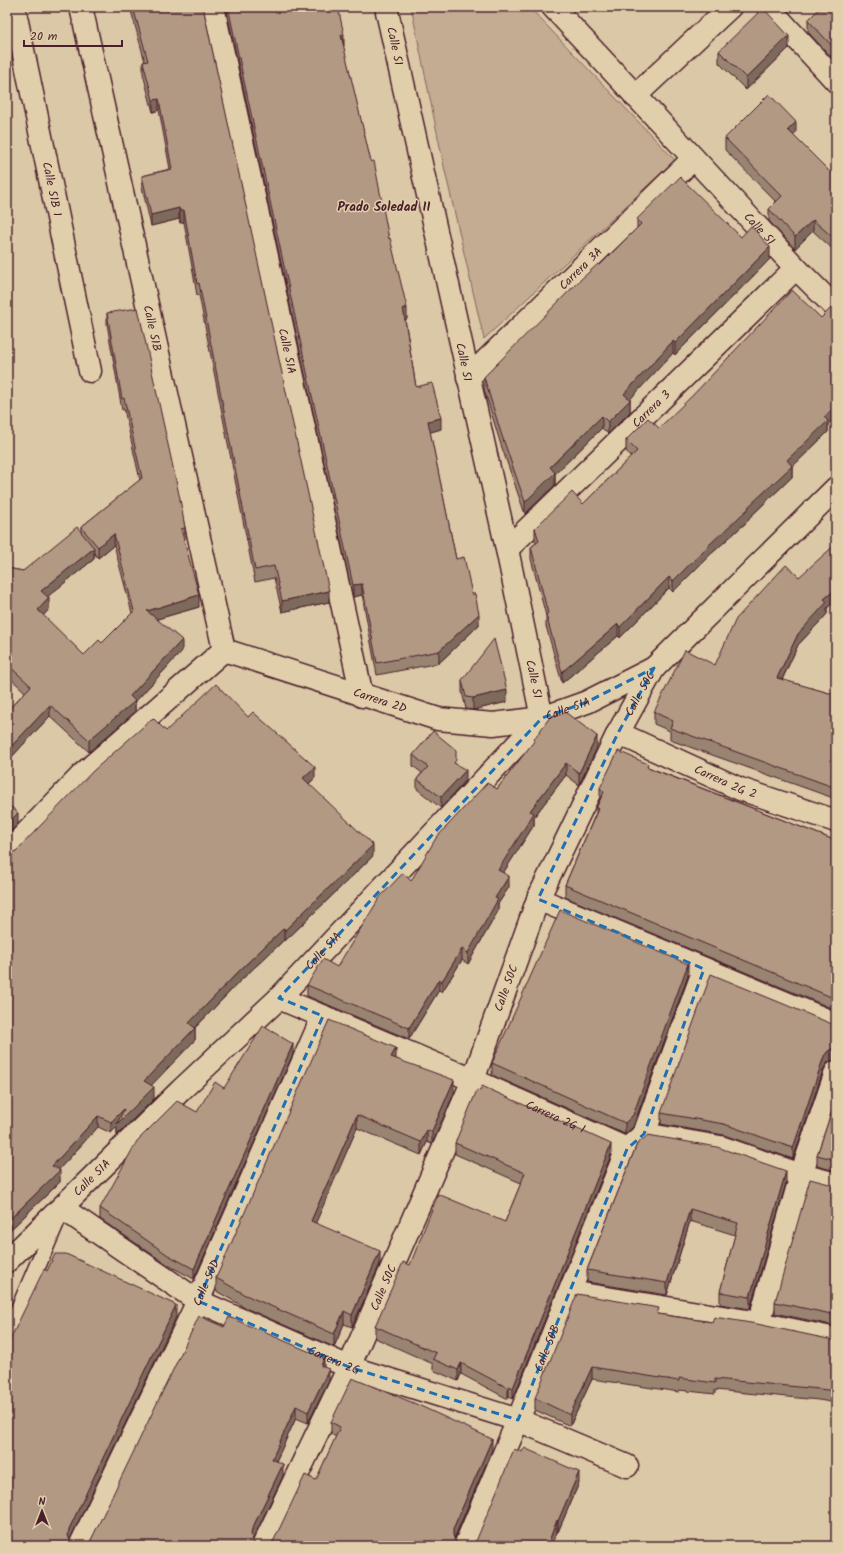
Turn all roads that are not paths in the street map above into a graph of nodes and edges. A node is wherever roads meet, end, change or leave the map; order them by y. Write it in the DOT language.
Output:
graph roads {
  1 [pos="14,7"];
  2 [pos="81,7"];
  3 [pos="213,7"];
  4 [pos="386,7"];
  5 [pos="552,7"];
  6 [pos="730,7"];
  7 [pos="768,7"];
  8 [pos="836,81"];
  9 [pos="635,96"];
  10 [pos="693,159"];
  11 [pos="796,268"];
  12 [pos="836,308"];
  13 [pos="90,371"];
  14 [pos="468,378"];
  15 [pos="836,488"];
  16 [pos="507,549"];
  17 [pos="224,650"];
  18 [pos="654,668"];
  19 [pos="362,696"];
  20 [pos="542,718"];
  21 [pos="618,733"];
  22 [pos="836,821"];
  23 [pos="7,853"];
  24 [pos="538,899"];
  25 [pos="704,969"];
  26 [pos="279,998"];
  27 [pos="323,1016"];
  28 [pos="836,1024"];
  29 [pos="836,1072"];
  30 [pos="473,1080"];
  31 [pos="644,1134"];
  32 [pos="627,1149"];
  33 [pos="801,1175"];
  34 [pos="836,1184"];
  35 [pos="62,1208"];
  36 [pos="7,1262"];
  37 [pos="570,1292"];
  38 [pos="198,1301"];
  39 [pos="759,1323"];
  40 [pos="7,1337"];
  41 [pos="836,1338"];
  42 [pos="349,1368"];
  43 [pos="518,1420"];
  44 [pos="627,1466"];
  45 [pos="80,1546"];
  46 [pos="263,1546"];
  47 [pos="465,1546"];
  1 -- 13 [label="street, Calle 51B 1"];
  2 -- 17 [label="street, Calle 51B"];
  3 -- 19 [label="street, Calle 51A"];
  4 -- 14 [label="street, Calle 51"];
  5 -- 9 [label="street, Calle 51"];
  6 -- 9 [label="street"];
  7 -- 8 [label="street"];
  9 -- 10 [label="street, Calle 51"];
  10 -- 11 [label="street, Calle 51"];
  10 -- 14 [label="street, Carrera 3A"];
  11 -- 12 [label="street, Calle 51"];
  11 -- 16 [label="street, Carrera 3"];
  14 -- 16 [label="street, Calle 51"];
  15 -- 18 [label="street, Calle 50C"];
  16 -- 20 [label="street, Calle 51"];
  17 -- 19 [label="street, Carrera 2D"];
  17 -- 23 [label="street"];
  18 -- 20 [label="street, Calle 51A"];
  18 -- 21 [label="street, Calle 50C"];
  19 -- 20 [label="street, Carrera 2D"];
  20 -- 26 [label="street, Calle 51A"];
  21 -- 22 [label="street, Carrera 2G 2"];
  21 -- 24 [label="street, Calle 50C"];
  24 -- 25 [label="street"];
  24 -- 30 [label="street, Calle 50C"];
  25 -- 28 [label="street"];
  25 -- 31 [label="street"];
  26 -- 27 [label="street, Carrera 2G 1"];
  26 -- 35 [label="street, Calle 51A"];
  27 -- 30 [label="street, Carrera 2G 1"];
  27 -- 38 [label="street, Calle 50D"];
  29 -- 33 [label="street"];
  30 -- 32 [label="street, Carrera 2G 1"];
  30 -- 42 [label="street, Calle 50C"];
  31 -- 32 [label="street"];
  31 -- 33 [label="street"];
  32 -- 37 [label="street, Calle 50B"];
  33 -- 34 [label="street"];
  33 -- 39 [label="street"];
  35 -- 36 [label="street, Calle 51A"];
  35 -- 38 [label="street, Carrera 2G"];
  35 -- 40 [label="lane"];
  37 -- 39 [label="street"];
  37 -- 43 [label="street, Calle 50B"];
  38 -- 42 [label="street, Carrera 2G"];
  38 -- 45 [label="street, Calle 50D"];
  39 -- 41 [label="street"];
  42 -- 43 [label="street, Carrera 2G"];
  42 -- 46 [label="street, Calle 50C"];
  43 -- 44 [label="street, Carrera 2G"];
  43 -- 47 [label="street, Calle 50B"];
}
